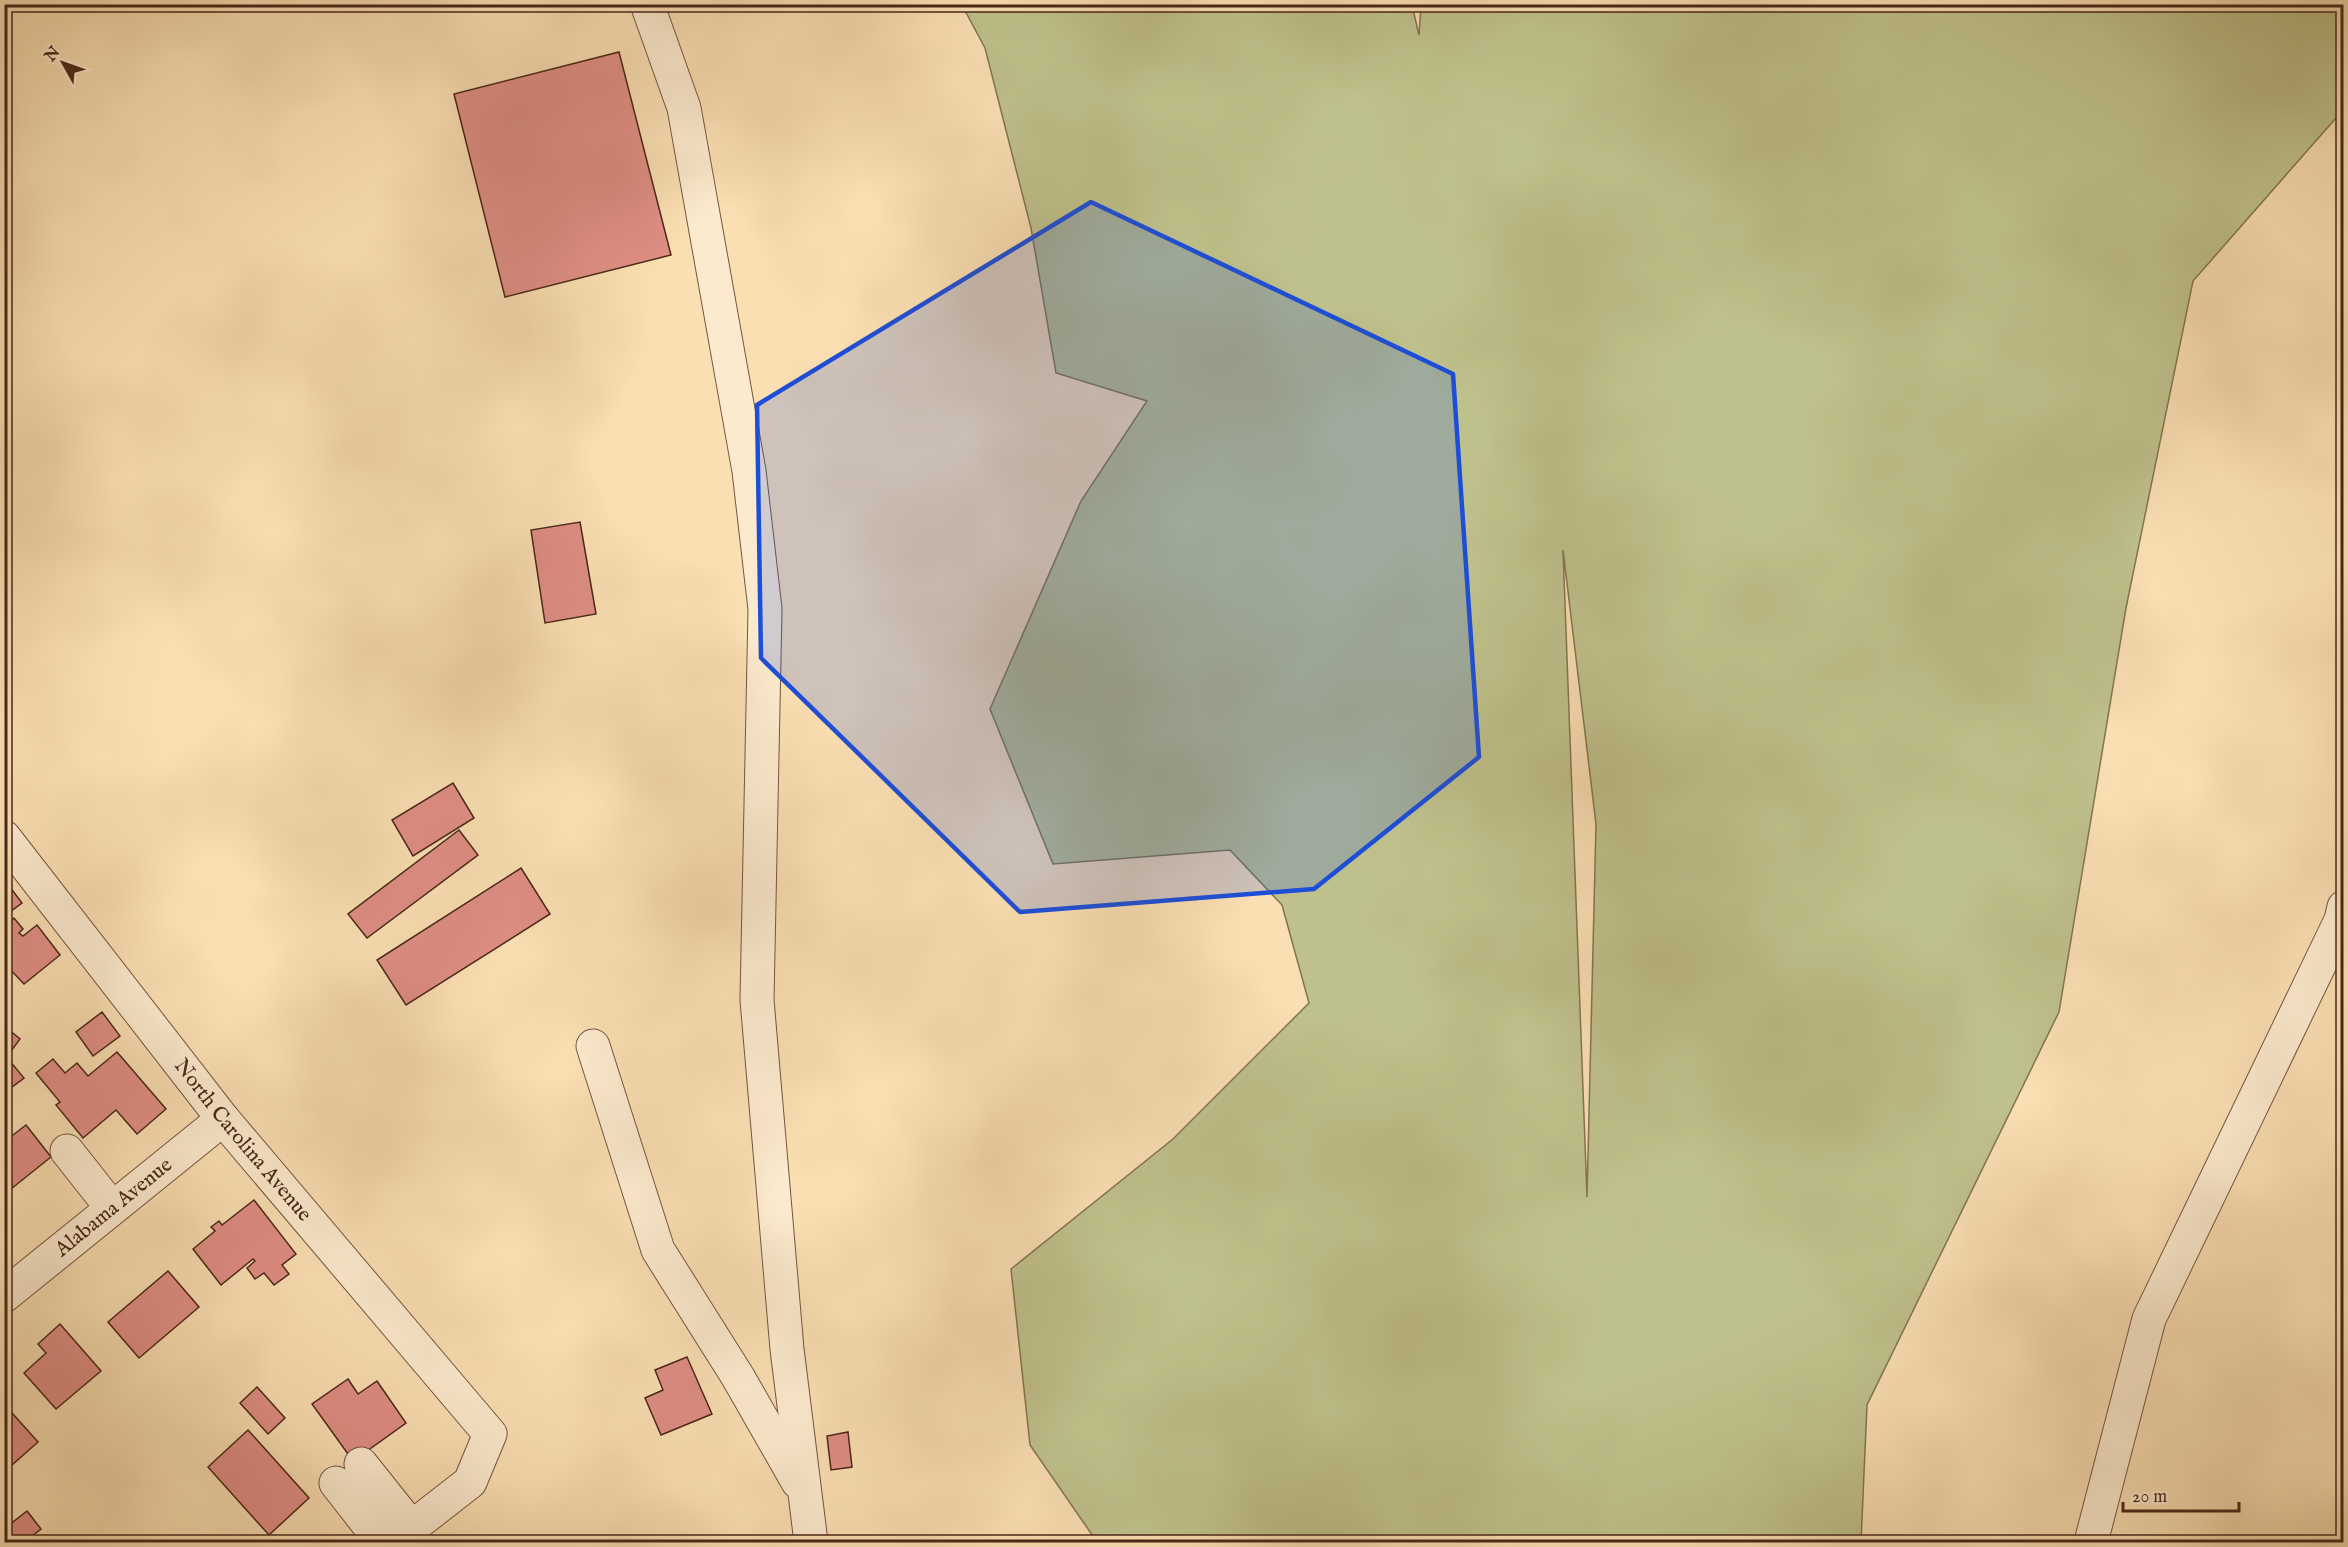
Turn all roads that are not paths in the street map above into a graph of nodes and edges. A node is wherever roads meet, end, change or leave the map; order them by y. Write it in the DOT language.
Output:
graph roads {
  1 [pos="647,4"];
  2 [pos="4,837"];
  3 [pos="2343,907"];
  4 [pos="593,1046"];
  5 [pos="223,1119"];
  6 [pos="67,1151"];
  7 [pos="112,1208"];
  8 [pos="4,1296"];
  9 [pos="805,1494"];
  10 [pos="403,1535"];
  11 [pos="382,1542"];
  12 [pos="811,1542"];
  13 [pos="2091,1542"];
  1 -- 9 [label="street"];
  2 -- 5 [label="street, North Carolina Avenue"];
  3 -- 13 [label="street"];
  4 -- 9 [label="street"];
  5 -- 7 [label="street, Alabama Avenue"];
  5 -- 10 [label="street, North Carolina Avenue"];
  6 -- 7 [label="street"];
  7 -- 8 [label="street, Alabama Avenue"];
  9 -- 12 [label="street"];
  10 -- 11 [label="street"];
}
